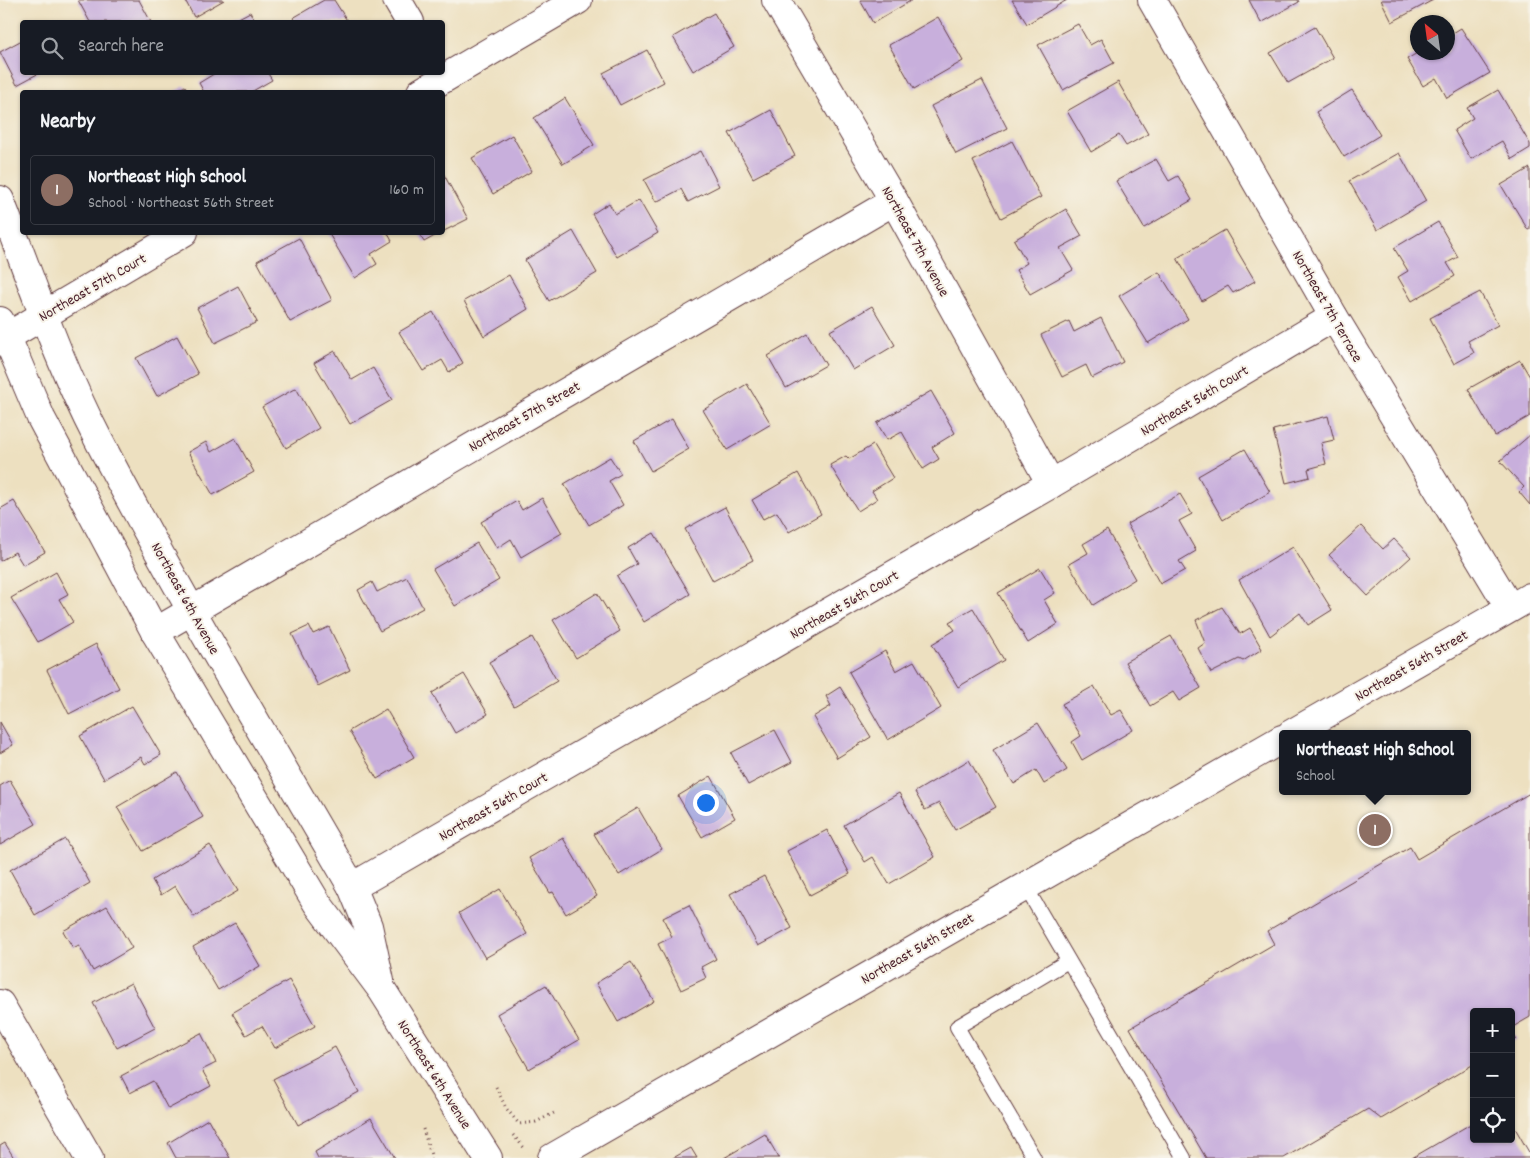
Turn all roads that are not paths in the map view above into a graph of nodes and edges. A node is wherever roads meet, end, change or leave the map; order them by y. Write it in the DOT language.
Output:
graph roads {
  1 [pos="397,0"];
  2 [pos="578,0"];
  3 [pos="776,0"];
  4 [pos="1152,0"];
  5 [pos="409,20"];
  6 [pos="435,82"];
  7 [pos="0,200"];
  8 [pos="894,201"];
  9 [pos="179,235"];
  10 [pos="45,315"];
  11 [pos="1334,317"];
  12 [pos="2,333"];
  13 [pos="1051,484"];
  14 [pos="1520,602"];
  15 [pos="192,610"];
  16 [pos="155,632"];
  17 [pos="1298,730"];
  18 [pos="1279,741"];
  19 [pos="1025,886"];
  20 [pos="352,887"];
  21 [pos="1068,961"];
  22 [pos="382,990"];
  23 [pos="0,1004"];
  24 [pos="540,1155"];
  25 [pos="89,1158"];
  26 [pos="488,1158"];
  27 [pos="1034,1158"];
  28 [pos="1184,1158"];
  1 -- 5 [label="street"];
  2 -- 6 [label="street"];
  3 -- 8 [label="street, Northeast 7th Avenue"];
  4 -- 11 [label="street, Northeast 7th Terrace"];
  7 -- 10 [label="street, Northeast 6th Avenue"];
  8 -- 13 [label="street, Northeast 7th Avenue"];
  8 -- 15 [label="street, Northeast 57th Street"];
  9 -- 10 [label="street, Northeast 57th Court"];
  10 -- 12 [label="street, Northeast 57th Court"];
  10 -- 15 [label="street, Northeast 6th Avenue"];
  11 -- 13 [label="street, Northeast 56th Court"];
  11 -- 14 [label="street, Northeast 7th Terrace"];
  12 -- 16 [label="street, Northeast 6th Avenue"];
  13 -- 20 [label="street, Northeast 56th Court"];
  14 -- 17 [label="street, Northeast 56th Street"];
  15 -- 16 [label="street, Northeast 57th Street"];
  15 -- 20 [label="street, Northeast 6th Avenue"];
  16 -- 22 [label="street, Northeast 6th Avenue"];
  18 -- 19 [label="street, Northeast 56th Street"];
  19 -- 21 [label="lane"];
  19 -- 24 [label="street, Northeast 56th Street"];
  20 -- 22 [label="street, Northeast 6th Avenue"];
  21 -- 27 [label="lane"];
  21 -- 28 [label="lane"];
  22 -- 26 [label="street, Northeast 6th Avenue"];
  23 -- 25 [label="street"];
}
